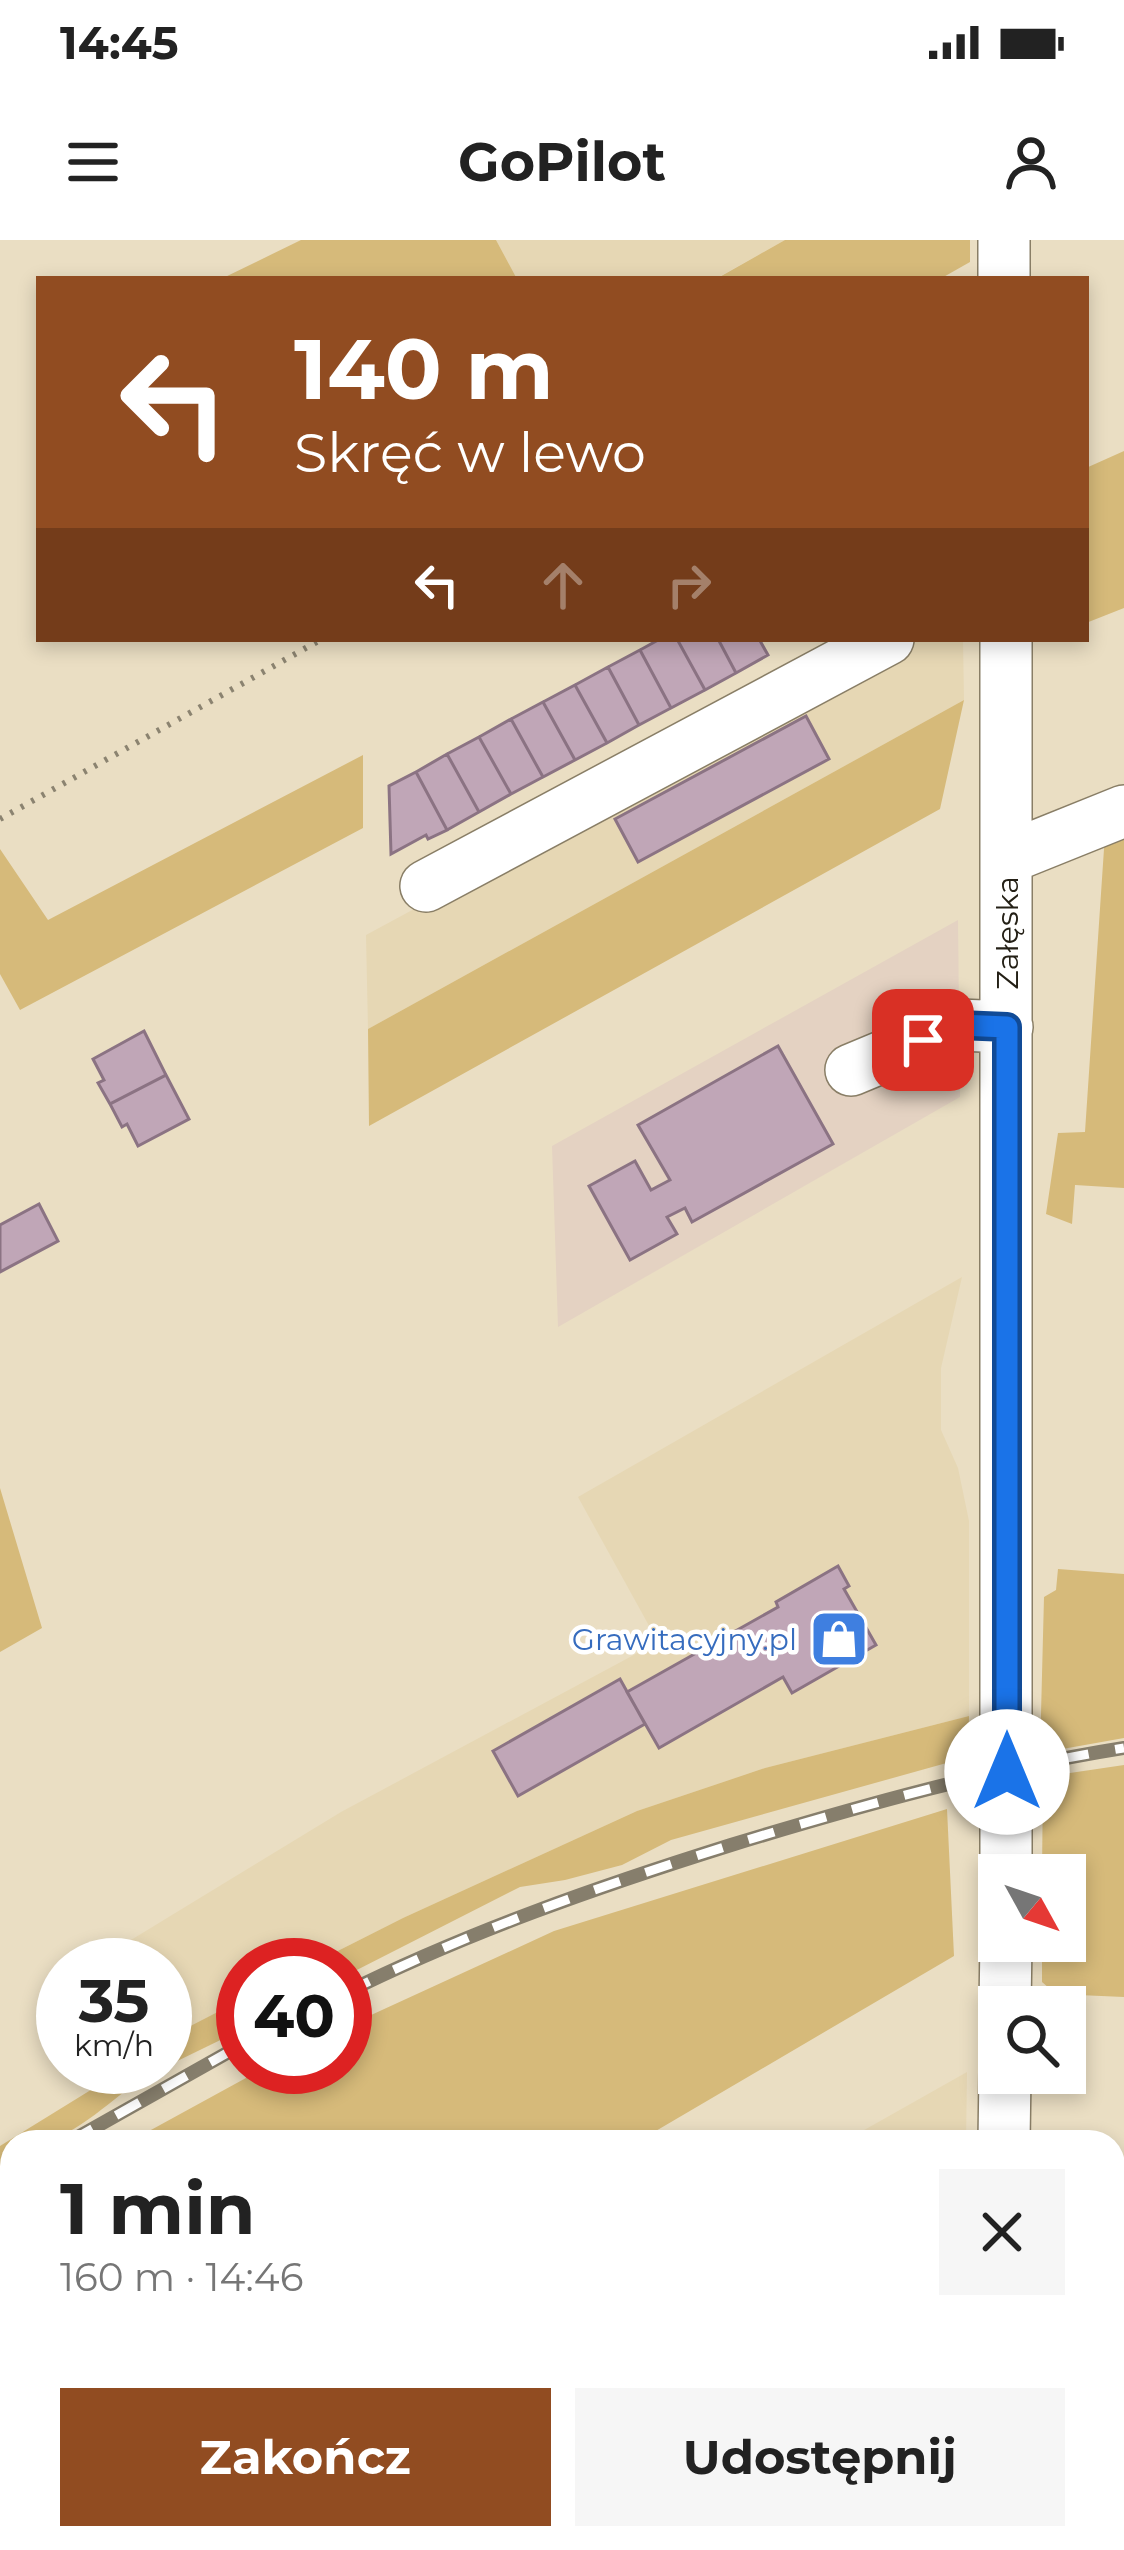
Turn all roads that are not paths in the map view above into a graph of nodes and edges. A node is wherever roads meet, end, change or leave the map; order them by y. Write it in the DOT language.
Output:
graph roads {
  1 [pos="1004,240"];
  2 [pos="1004,276"];
  3 [pos="882,642"];
  4 [pos="1006,642"];
  5 [pos="1124,811"];
  6 [pos="1007,858"];
  7 [pos="426,886"];
  8 [pos="1007,1027"];
  9 [pos="851,1070"];
  10 [pos="1006,1854"];
  11 [pos="1005,2094"];
  12 [pos="1004,2130"];
  1 -- 2 [label="street"];
  3 -- 7 [label="street"];
  4 -- 6 [label="street, Załęska"];
  5 -- 6 [label="street"];
  6 -- 8 [label="street, Załęska"];
  8 -- 9 [label="street"];
  8 -- 10 [label="street, Załęska"];
  11 -- 12 [label="street"];
}
